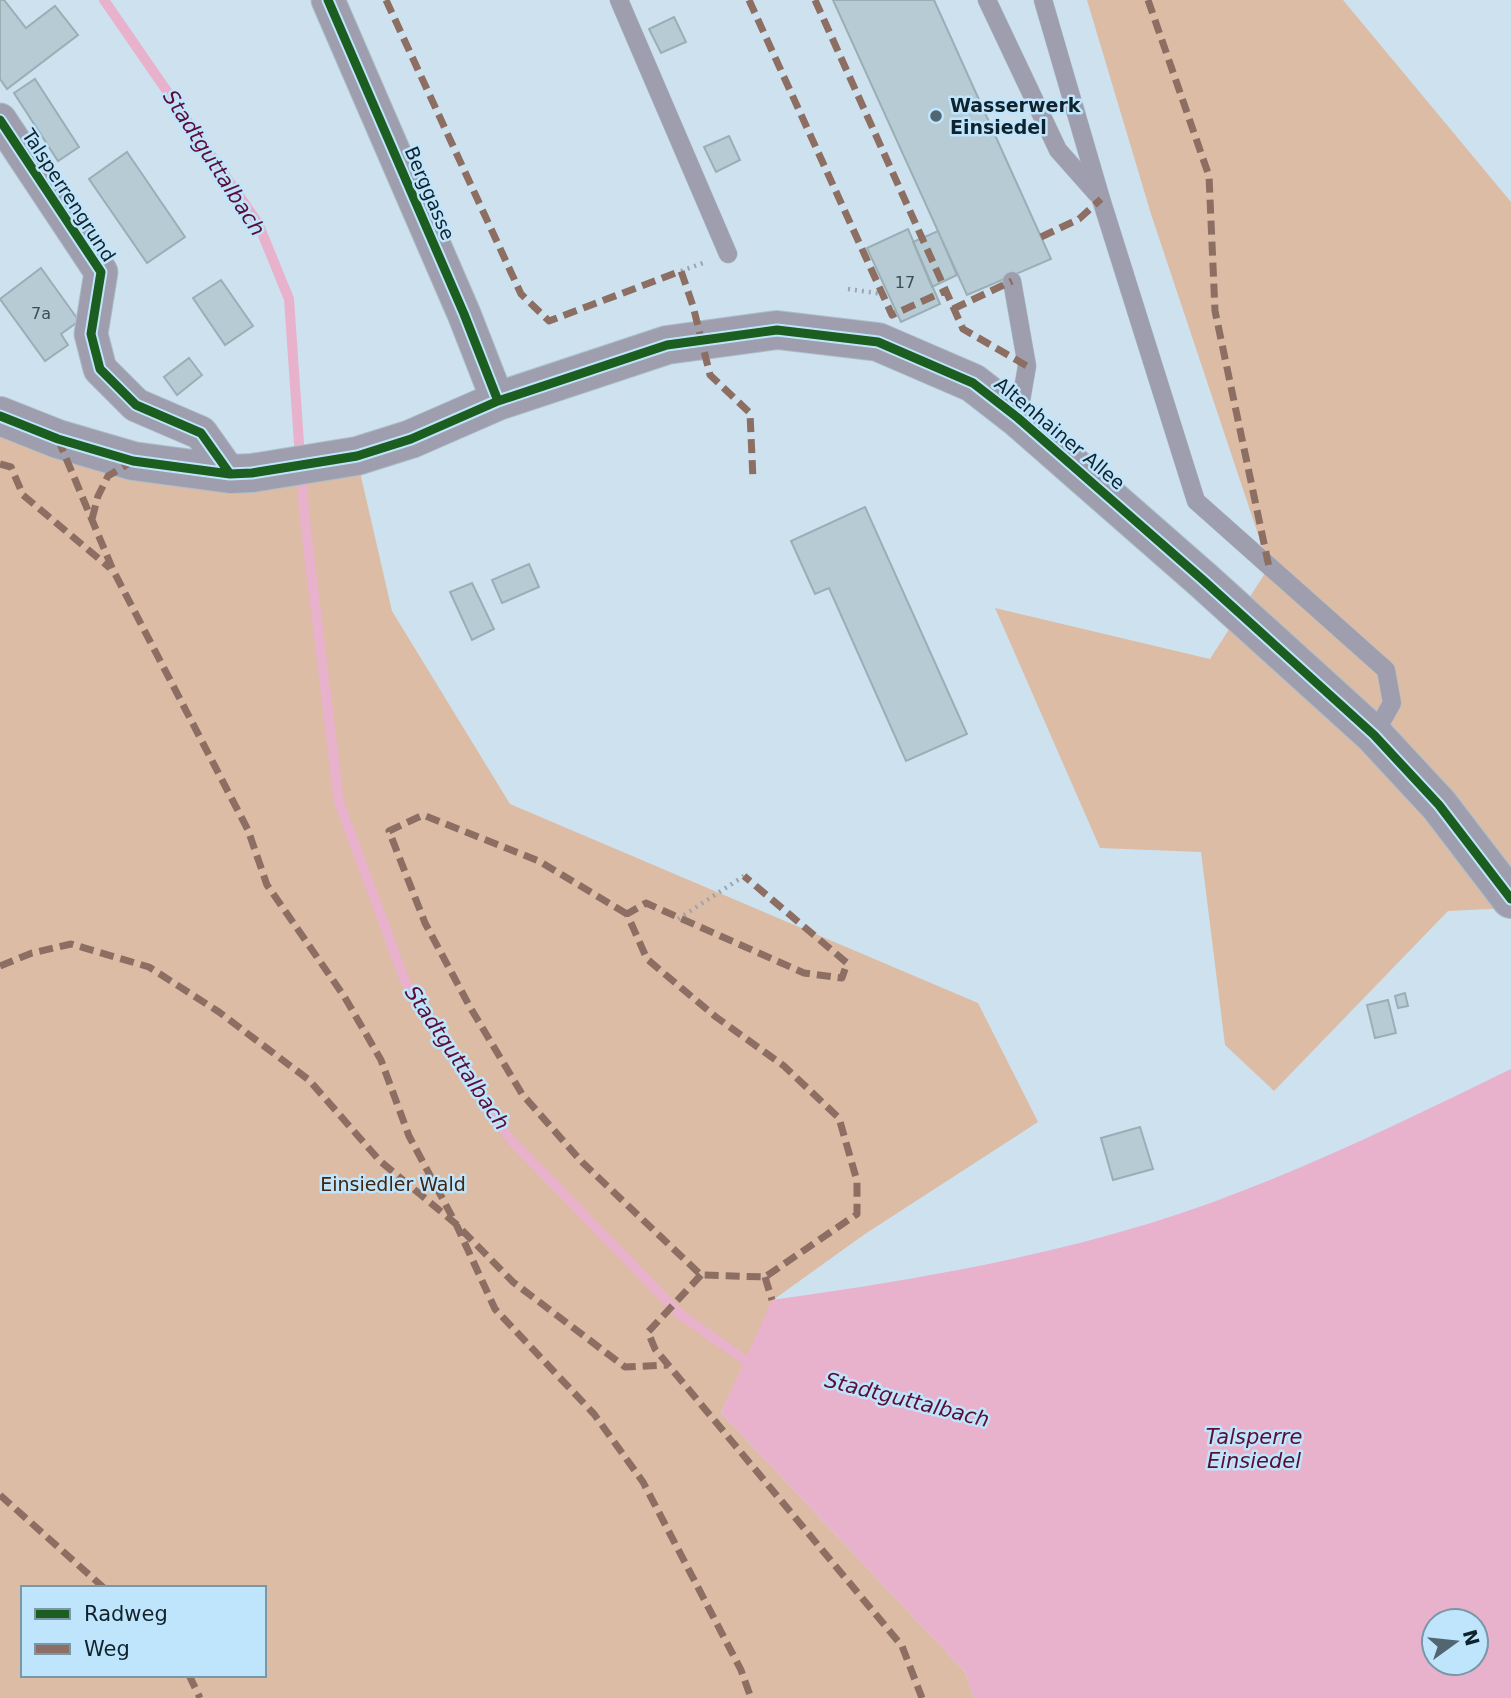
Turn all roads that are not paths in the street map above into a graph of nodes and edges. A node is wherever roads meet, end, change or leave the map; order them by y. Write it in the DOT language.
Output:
graph roads {
  1 [pos="328,0"];
  2 [pos="619,0"];
  3 [pos="987,0"];
  4 [pos="1043,0"];
  5 [pos="0,120"];
  6 [pos="1101,199"];
  7 [pos="728,254"];
  8 [pos="1012,281"];
  9 [pos="498,401"];
  10 [pos="0,416"];
  11 [pos="1018,418"];
  12 [pos="241,473"];
  13 [pos="1374,735"];
  14 [pos="1511,899"];
  1 -- 9 [label="street, Berggasse"];
  2 -- 7 [label="lane"];
  3 -- 6 [label="lane"];
  4 -- 6 [label="lane"];
  5 -- 12 [label="street, Talsperrengrund"];
  6 -- 13 [label="lane"];
  8 -- 11 [label="lane"];
  9 -- 11 [label="street, Altenhainer Allee"];
  9 -- 12 [label="street, Altenhainer Allee"];
  10 -- 12 [label="street, Altenhainer Allee"];
  11 -- 13 [label="street, Altenhainer Allee"];
  13 -- 14 [label="street, Altenhainer Allee"];
}
